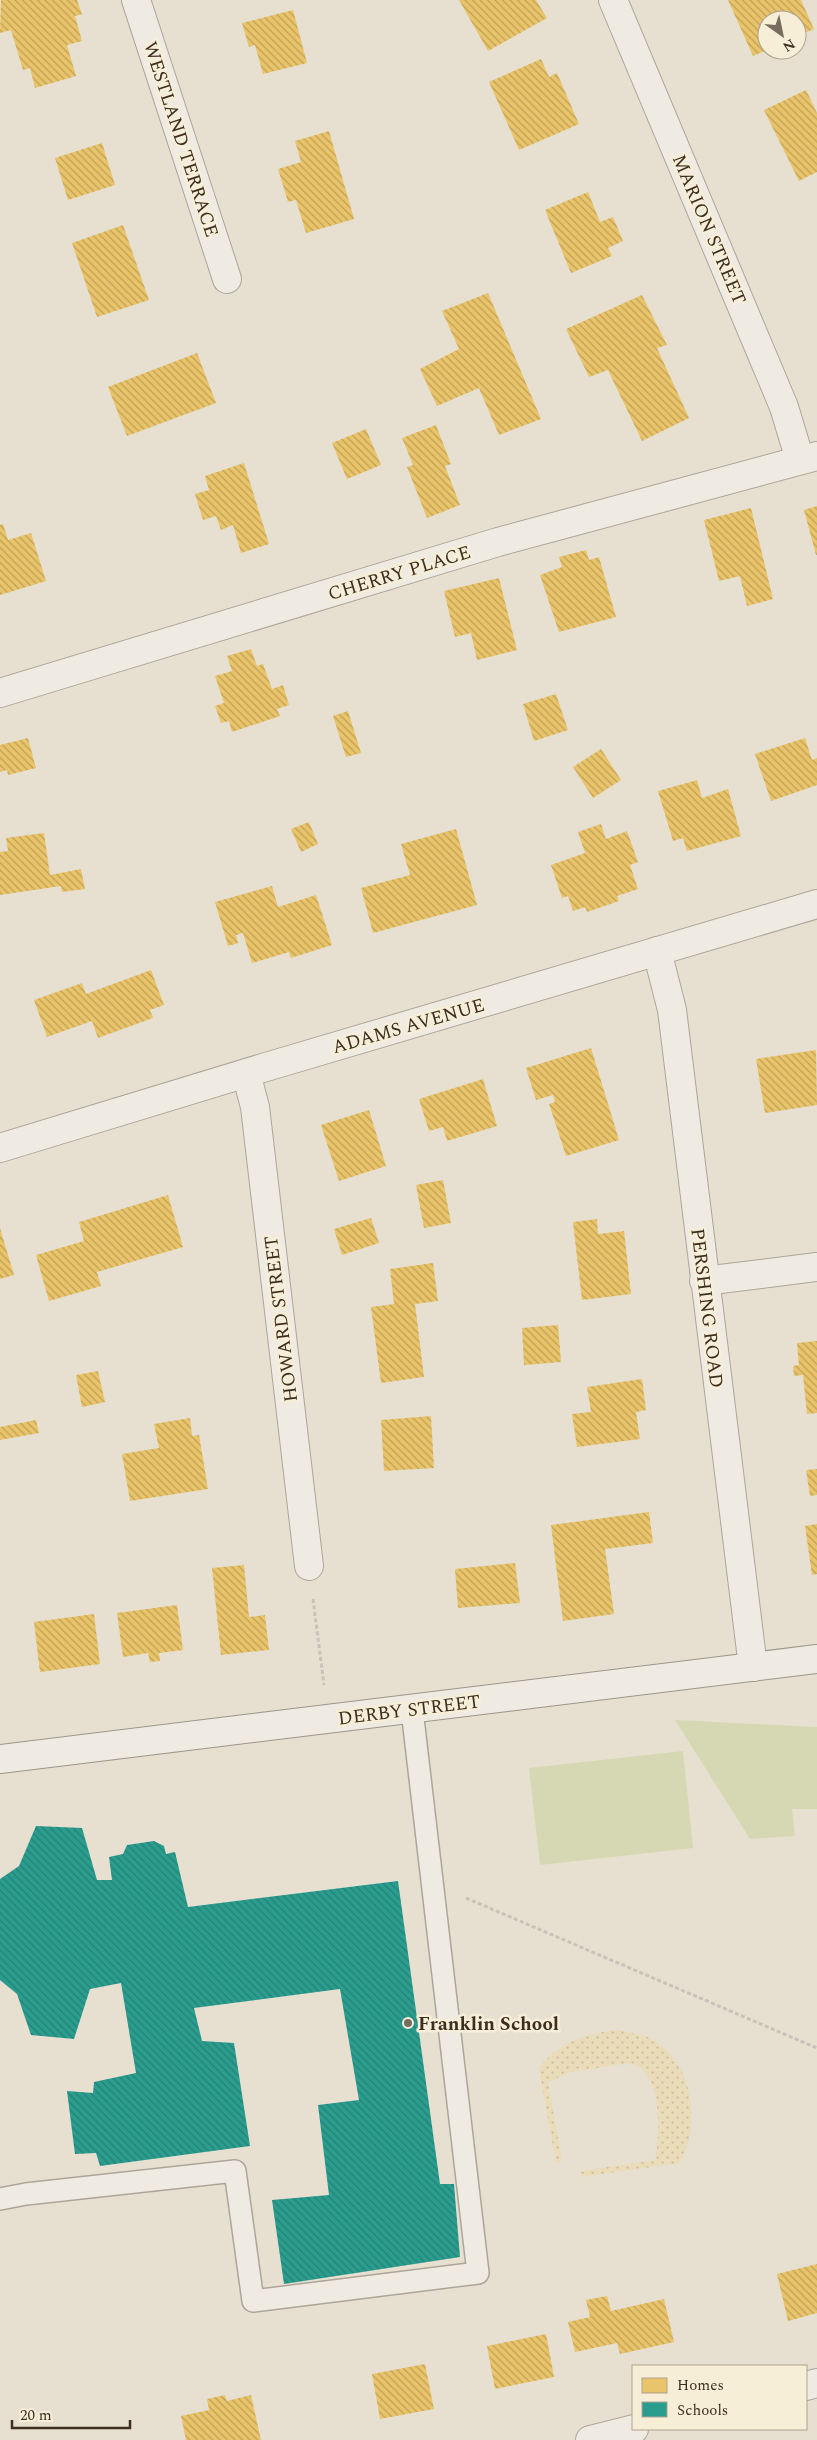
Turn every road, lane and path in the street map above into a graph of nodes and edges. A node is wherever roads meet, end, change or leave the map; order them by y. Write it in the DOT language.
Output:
graph roads {
  1 [pos="136,0"];
  2 [pos="614,0"];
  3 [pos="227,278"];
  4 [pos="808,458"];
  5 [pos="0,692"];
  6 [pos="817,904"];
  7 [pos="657,951"];
  8 [pos="246,1073"];
  9 [pos="0,1148"];
  10 [pos="817,1267"];
  11 [pos="704,1281"];
  12 [pos="309,1566"];
  13 [pos="817,1659"];
  14 [pos="753,1667"];
  15 [pos="324,1689"];
  16 [pos="412,1710"];
  17 [pos="0,1760"];
  18 [pos="433,1884"];
  19 [pos="817,2048"];
  20 [pos="0,2199"];
  21 [pos="632,2430"];
  22 [pos="590,2440"];
  1 -- 3 [label="street, WESTLAND TERRACE"];
  2 -- 4 [label="street, MARION STREET"];
  4 -- 5 [label="street, CHERRY PLACE"];
  6 -- 7 [label="street, ADAMS AVENUE"];
  7 -- 8 [label="street, ADAMS AVENUE"];
  7 -- 11 [label="street, PERSHING ROAD"];
  8 -- 9 [label="street, ADAMS AVENUE"];
  8 -- 12 [label="street, HOWARD STREET"];
  10 -- 11 [label="street"];
  11 -- 14 [label="street, PERSHING ROAD"];
  12 -- 15 [label="path"];
  13 -- 14 [label="street, DERBY STREET"];
  14 -- 16 [label="street, DERBY STREET"];
  16 -- 17 [label="street, DERBY STREET"];
  16 -- 18 [label="lane"];
  18 -- 19 [label="path"];
  18 -- 20 [label="lane"];
  21 -- 22 [label="street"];
}
